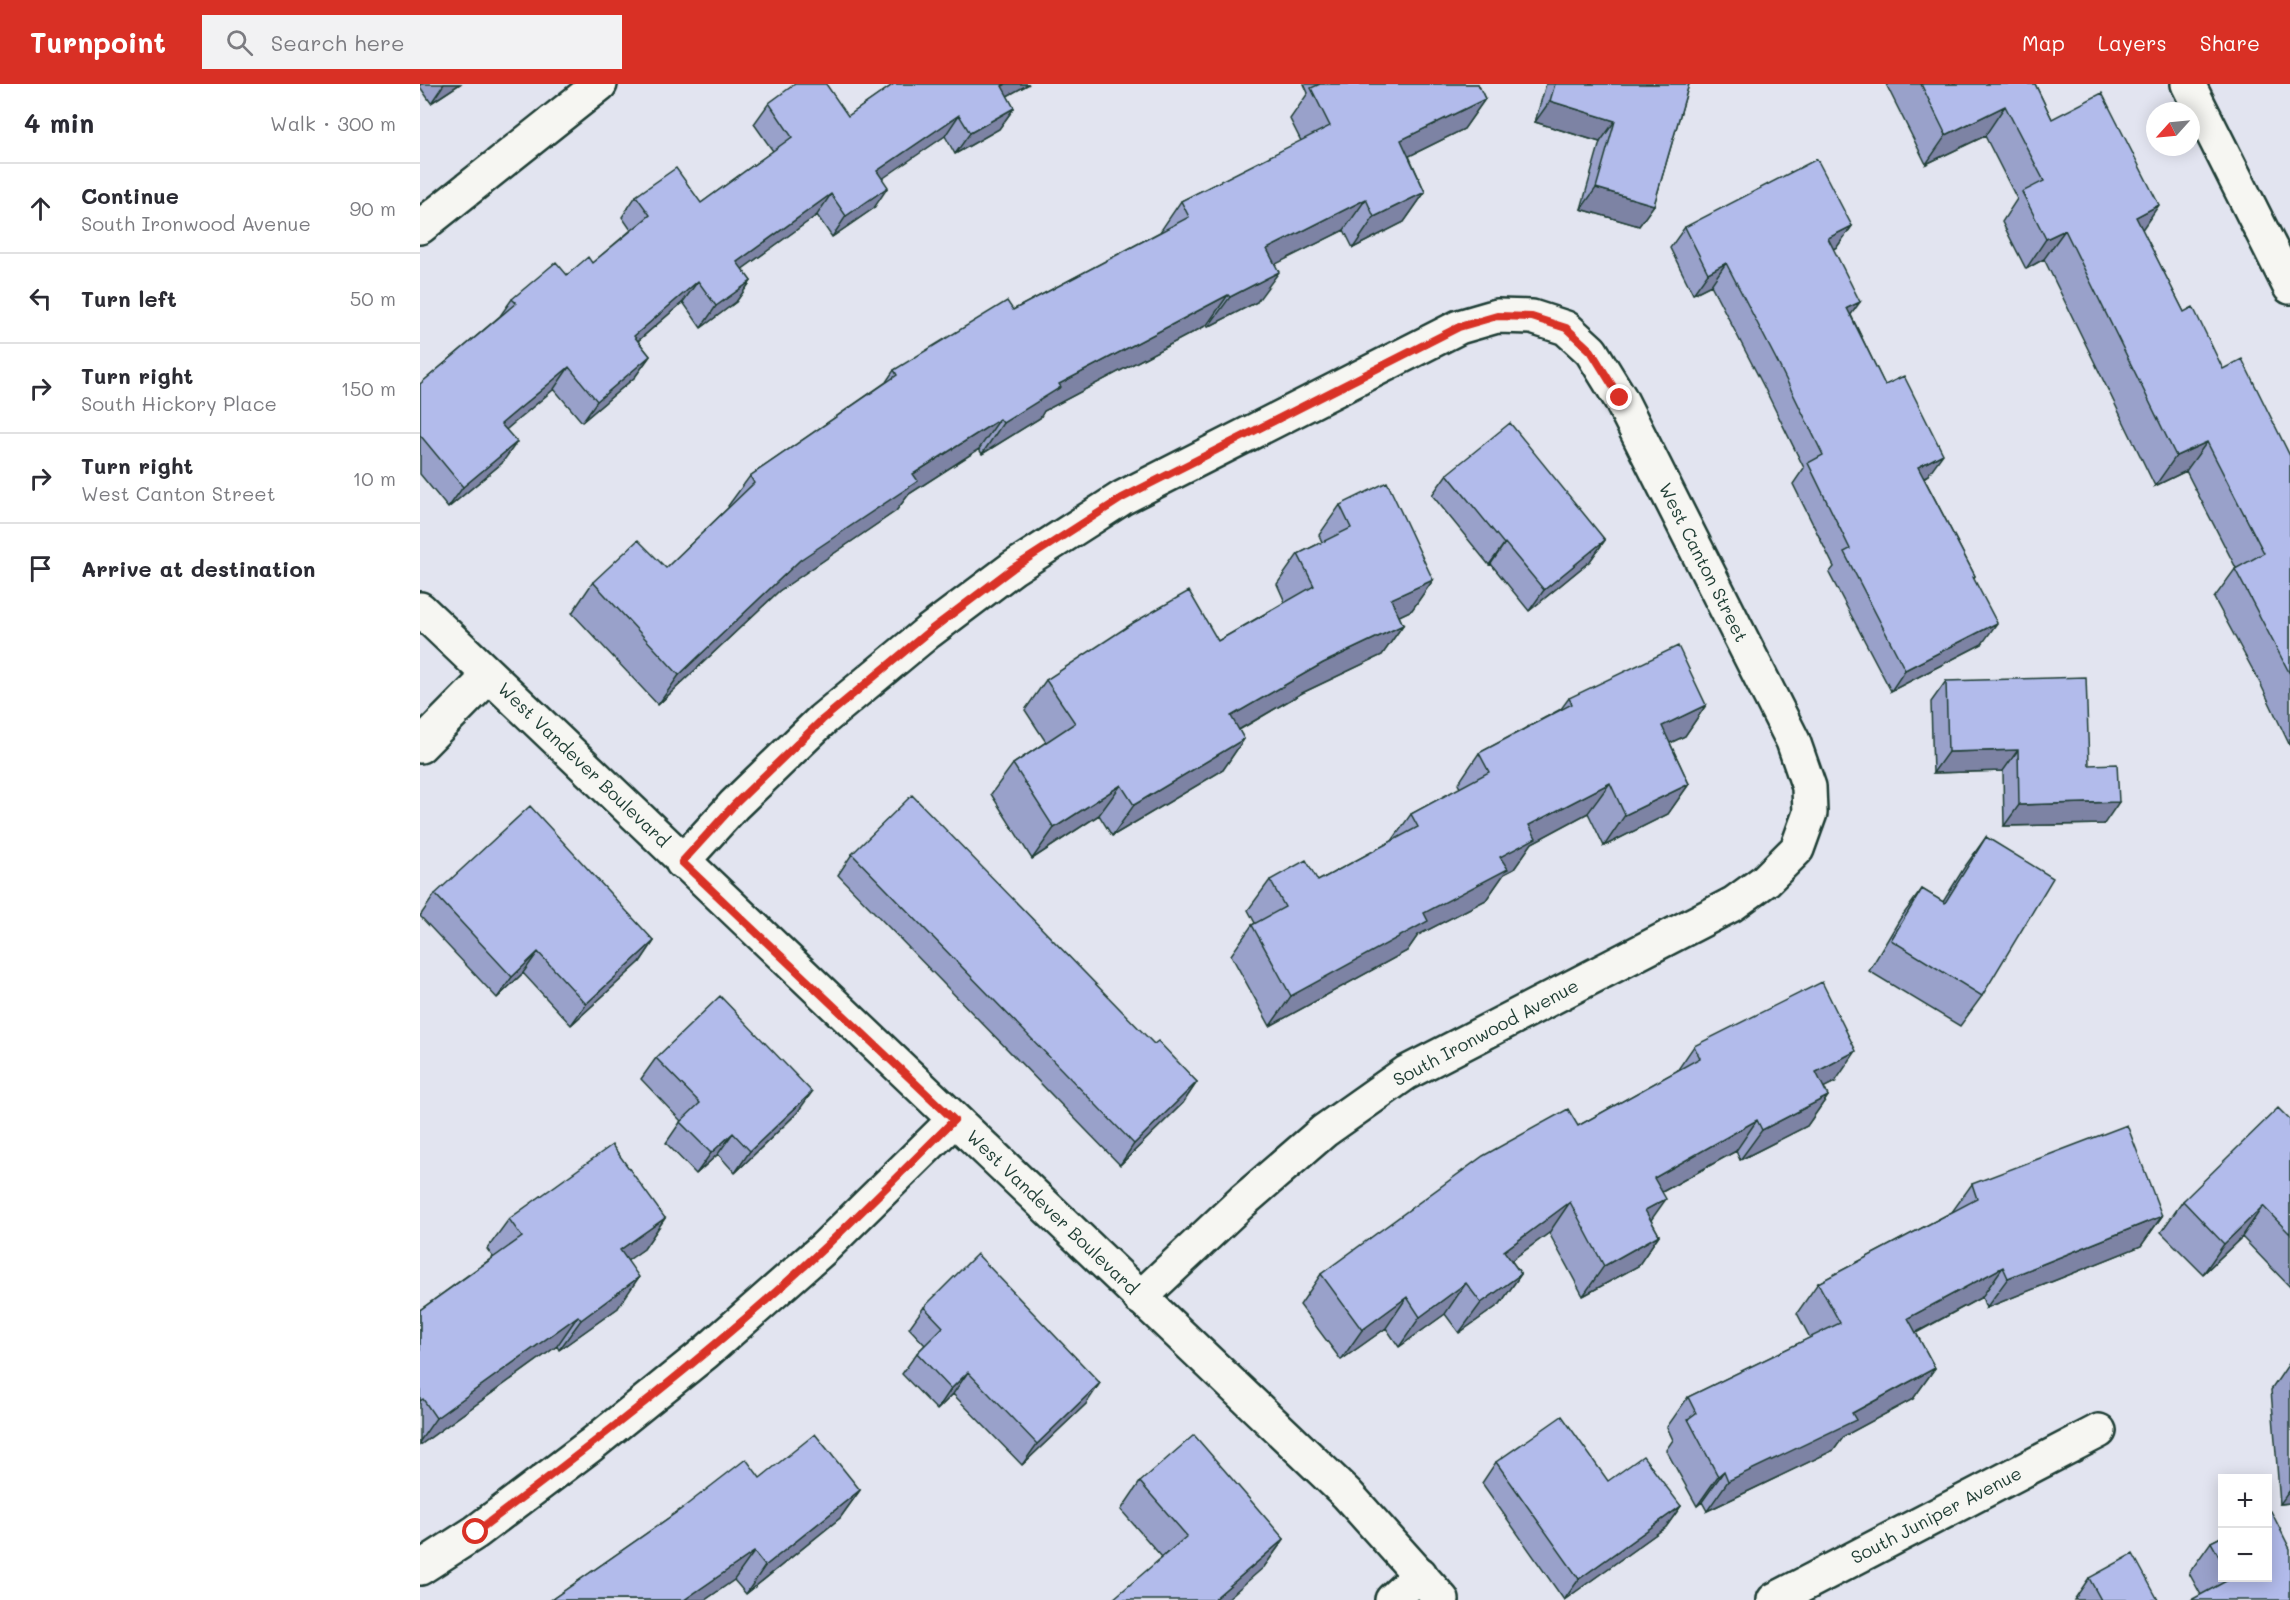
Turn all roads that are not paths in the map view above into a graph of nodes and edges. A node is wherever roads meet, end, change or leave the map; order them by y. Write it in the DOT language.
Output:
graph roads {
  1 [pos="600,84"];
  2 [pos="2188,84"];
  3 [pos="420,227"];
  4 [pos="2290,287"];
  5 [pos="420,609"];
  6 [pos="489,676"];
  7 [pos="420,746"];
  8 [pos="1810,813"];
  9 [pos="682,862"];
  10 [pos="954,1120"];
  11 [pos="1140,1299"];
  12 [pos="2099,1431"];
  13 [pos="420,1568"];
  14 [pos="1420,1574"];
  15 [pos="1392,1600"];
  16 [pos="1442,1600"];
  17 [pos="1774,1600"];
  1 -- 3 [label="street"];
  2 -- 4 [label="street"];
  5 -- 6 [label="street, West Vandever Boulevard"];
  6 -- 7 [label="street"];
  6 -- 9 [label="street, West Vandever Boulevard"];
  8 -- 9 [label="street, West Canton Street"];
  8 -- 11 [label="street, South Ironwood Avenue"];
  9 -- 10 [label="street, West Vandever Boulevard"];
  10 -- 11 [label="street, West Vandever Boulevard"];
  10 -- 13 [label="street"];
  11 -- 14 [label="street, West Vandever Boulevard"];
  12 -- 17 [label="street, South Juniper Avenue"];
  14 -- 15 [label="street"];
  14 -- 16 [label="street, West Vandever Boulevard"];
}
